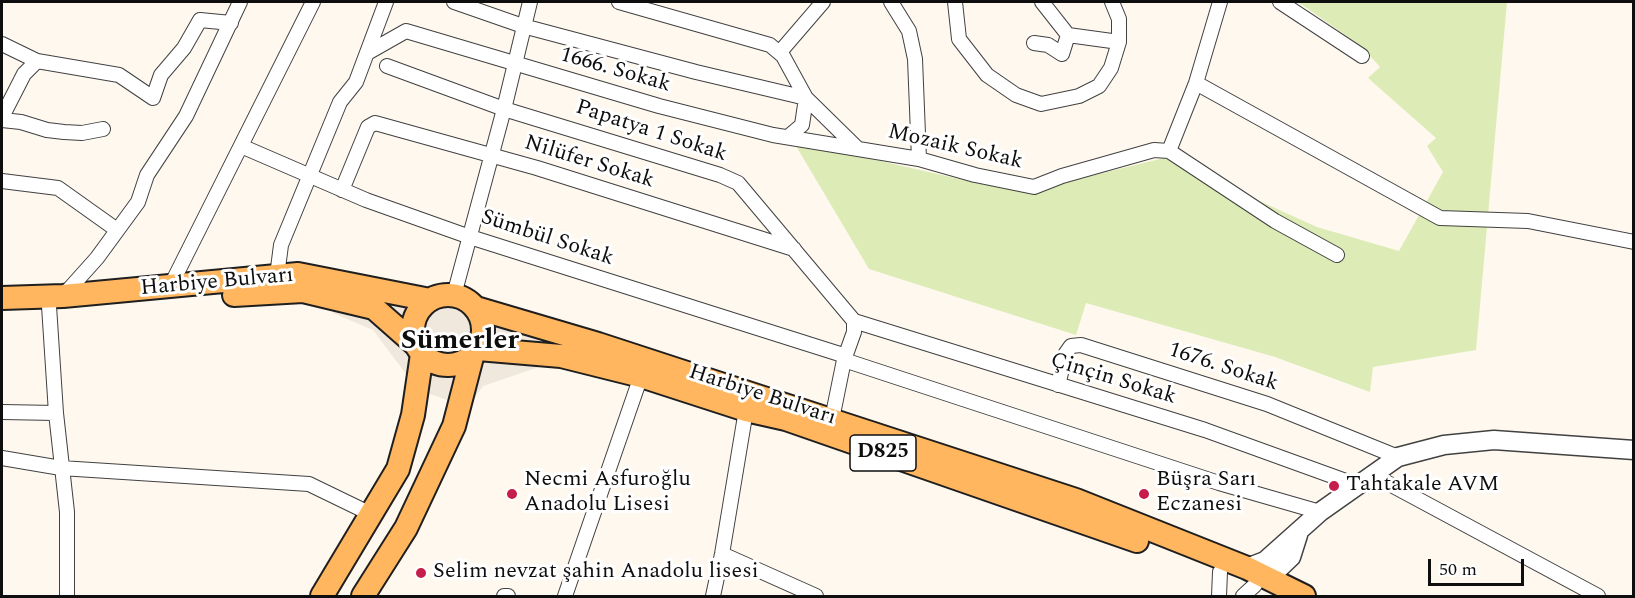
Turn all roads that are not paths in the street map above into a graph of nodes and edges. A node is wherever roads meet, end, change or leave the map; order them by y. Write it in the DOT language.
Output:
graph roads {
  1 [pos="240,2"];
  2 [pos="313,2"];
  3 [pos="386,2"];
  4 [pos="454,2"];
  5 [pos="530,2"];
  6 [pos="619,2"];
  7 [pos="823,2"];
  8 [pos="891,2"];
  9 [pos="955,2"];
  10 [pos="1042,2"];
  11 [pos="1112,2"];
  12 [pos="1220,2"];
  13 [pos="1280,2"];
  14 [pos="231,23"];
  15 [pos="523,26"];
  16 [pos="1068,35"];
  17 [pos="1119,42"];
  18 [pos="1034,43"];
  19 [pos="2,44"];
  20 [pos="369,52"];
  21 [pos="780,52"];
  22 [pos="1362,56"];
  23 [pos="37,61"];
  24 [pos="515,63"];
  25 [pos="387,66"];
  26 [pos="1196,83"];
  27 [pos="806,98"];
  28 [pos="504,109"];
  29 [pos="2,119"];
  30 [pos="103,129"];
  31 [pos="789,136"];
  32 [pos="241,146"];
  33 [pos="856,148"];
  34 [pos="1169,151"];
  35 [pos="492,155"];
  36 [pos="919,159"];
  37 [pos="309,177"];
  38 [pos="2,181"];
  39 [pos="342,190"];
  40 [pos="117,230"];
  41 [pos="470,237"];
  42 [pos="1634,242"];
  43 [pos="794,249"];
  44 [pos="1337,255"];
  45 [pos="277,276"];
  46 [pos="170,287"];
  47 [pos="454,296"];
  48 [pos="2,298"];
  49 [pos="430,300"];
  50 [pos="56,301"];
  51 [pos="2,308"];
  52 [pos="476,308"];
  53 [pos="854,321"];
  54 [pos="419,349"];
  55 [pos="475,353"];
  56 [pos="845,358"];
  57 [pos="641,376"];
  58 [pos="1058,385"];
  59 [pos="746,410"];
  60 [pos="2,412"];
  61 [pos="56,413"];
  62 [pos="832,419"];
  63 [pos="1634,450"];
  64 [pos="1398,457"];
  65 [pos="2,458"];
  66 [pos="62,468"];
  67 [pos="1364,479"];
  68 [pos="1320,512"];
  69 [pos="372,515"];
  70 [pos="722,554"];
  71 [pos="1220,572"];
  72 [pos="1258,585"];
  73 [pos="66,597"];
  74 [pos="322,597"];
  75 [pos="363,597"];
  76 [pos="565,597"];
  77 [pos="712,597"];
  78 [pos="816,597"];
  79 [pos="1219,597"];
  80 [pos="1305,597"];
  81 [pos="1598,597"];
  1 -- 14 [label="street"];
  2 -- 32 [label="street"];
  3 -- 20 [label="street"];
  4 -- 15 [label="street"];
  5 -- 15 [label="street"];
  6 -- 21 [label="street"];
  7 -- 21 [label="street"];
  8 -- 36 [label="street"];
  9 -- 17 [label="street"];
  10 -- 16 [label="street"];
  11 -- 17 [label="street"];
  12 -- 26 [label="street"];
  13 -- 22 [label="street"];
  14 -- 23 [label="street"];
  14 -- 40 [label="street"];
  15 -- 24 [label="street"];
  15 -- 27 [label="street"];
  16 -- 17 [label="street"];
  16 -- 18 [label="street"];
  19 -- 23 [label="street"];
  20 -- 24 [label="street, 1666. Sokak"];
  20 -- 37 [label="street"];
  21 -- 27 [label="street, Mozaik Sokak"];
  23 -- 29 [label="street"];
  24 -- 28 [label="street"];
  24 -- 31 [label="street, 1666. Sokak"];
  25 -- 28 [label="street, Papatya 1 Sokak"];
  26 -- 34 [label="street"];
  26 -- 42 [label="street"];
  27 -- 31 [label="street"];
  27 -- 33 [label="street, Mozaik Sokak"];
  28 -- 35 [label="street"];
  28 -- 43 [label="street, Papatya 1 Sokak"];
  29 -- 30 [label="street"];
  31 -- 33 [label="street, 1666. Sokak"];
  32 -- 37 [label="street, Sümbül Sokak"];
  32 -- 46 [label="street"];
  33 -- 36 [label="street, Mozaik Sokak"];
  34 -- 36 [label="street, Mozaik Sokak"];
  34 -- 44 [label="street"];
  35 -- 39 [label="street, Nilüfer Sokak"];
  35 -- 41 [label="street"];
  35 -- 43 [label="street, Nilüfer Sokak"];
  37 -- 39 [label="street, Sümbül Sokak"];
  37 -- 45 [label="street"];
  38 -- 40 [label="street"];
  39 -- 41 [label="street, Sümbül Sokak"];
  40 -- 50 [label="street"];
  41 -- 47 [label="street"];
  41 -- 56 [label="street, Sümbül Sokak"];
  43 -- 53 [label="street, Papatya 1 Sokak"];
  45 -- 46 [label="main road, Harbiye Bulvarı"];
  45 -- 49 [label="main road, Harbiye Bulvarı"];
  46 -- 50 [label="main road, Harbiye Bulvarı"];
  47 -- 49 [label="main road, Harbiye Bulvarı"];
  47 -- 52 [label="main road, Harbiye Bulvarı"];
  48 -- 50 [label="main road, Harbiye Bulvarı"];
  49 -- 54 [label="main road"];
  50 -- 51 [label="main road, Harbiye Bulvarı"];
  50 -- 54 [label="main road, Harbiye Bulvarı"];
  50 -- 61 [label="street"];
  52 -- 55 [label="main road"];
  52 -- 62 [label="main road, Harbiye Bulvarı / D825"];
  53 -- 56 [label="street"];
  53 -- 58 [label="street, Çinçin Sokak"];
  54 -- 55 [label="main road, Harbiye Bulvarı"];
  54 -- 69 [label="main road"];
  55 -- 57 [label="main road, Harbiye Bulvarı / D825"];
  55 -- 75 [label="main road"];
  56 -- 62 [label="street"];
  56 -- 68 [label="street, Sümbül Sokak"];
  57 -- 59 [label="main road, Harbiye Bulvarı / D825"];
  57 -- 76 [label="street"];
  58 -- 64 [label="street, 1676. Sokak"];
  58 -- 67 [label="street, Çinçin Sokak"];
  59 -- 70 [label="street"];
  59 -- 71 [label="main road, Harbiye Bulvarı / D825"];
  60 -- 61 [label="street"];
  61 -- 66 [label="street"];
  62 -- 72 [label="main road, Harbiye Bulvarı / D825"];
  63 -- 64 [label="street"];
  64 -- 67 [label="street"];
  65 -- 66 [label="street"];
  66 -- 69 [label="street"];
  66 -- 73 [label="street"];
  67 -- 68 [label="street"];
  67 -- 81 [label="street, Çinçin Sokak"];
  68 -- 72 [label="street"];
  69 -- 74 [label="main road"];
  70 -- 77 [label="street"];
  70 -- 78 [label="street"];
  71 -- 72 [label="main road, Harbiye Bulvarı / D825"];
  71 -- 79 [label="street"];
  72 -- 80 [label="main road, Harbiye Bulvarı / D825"];
}
